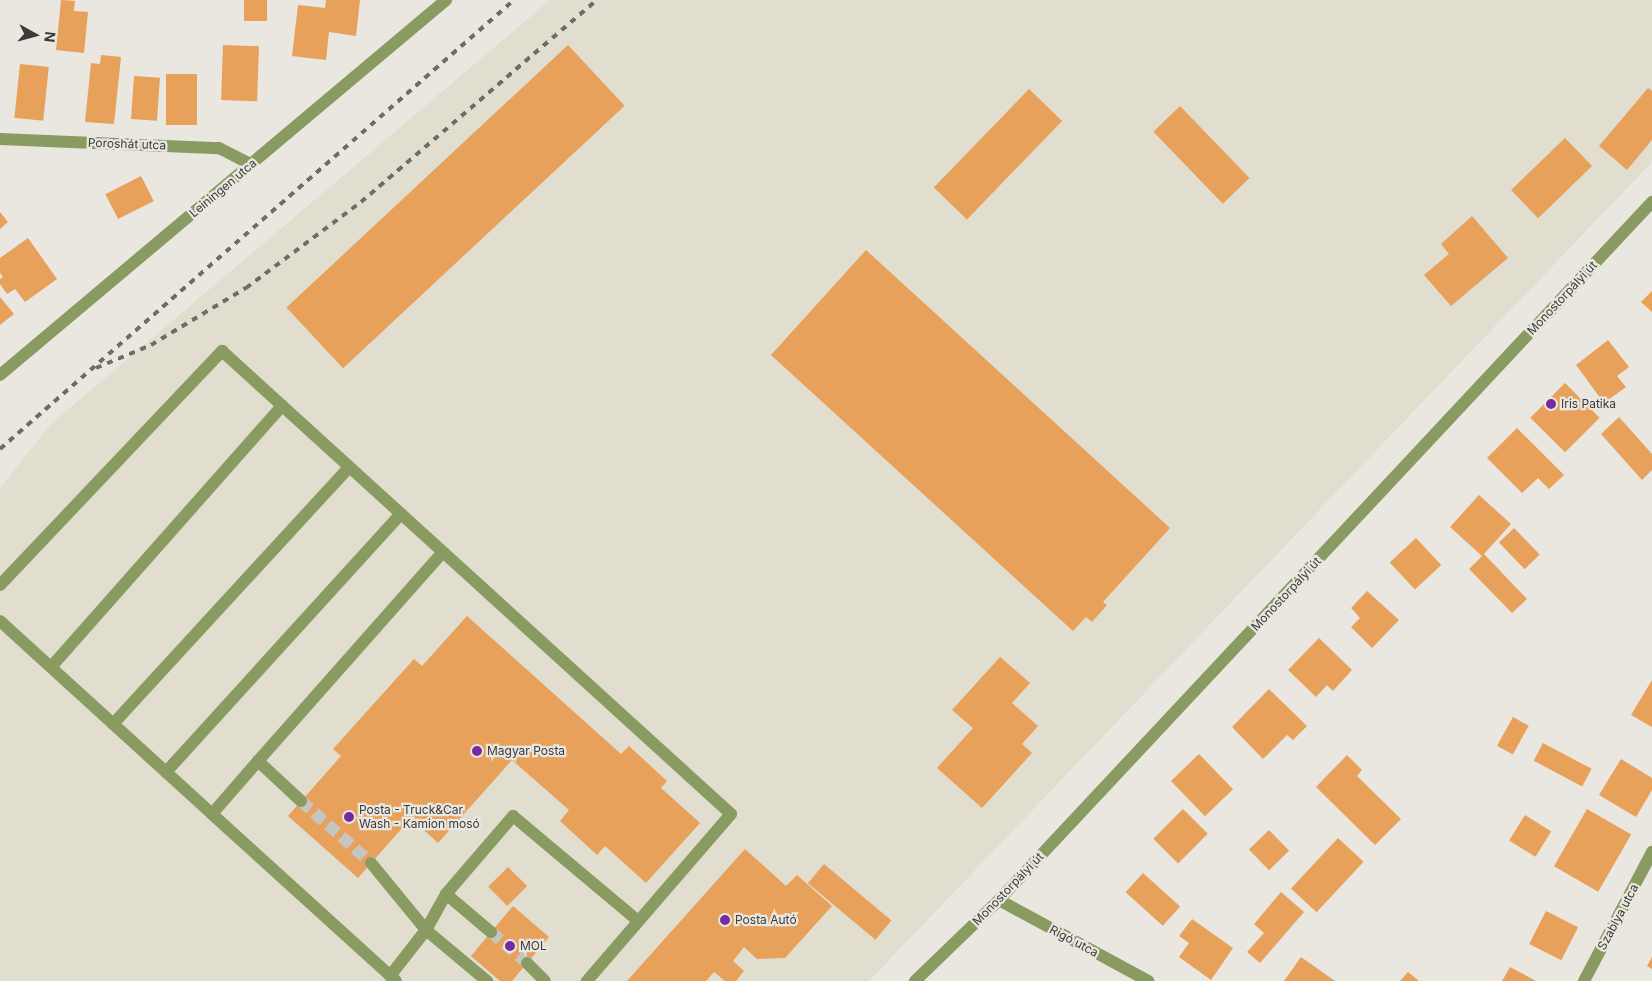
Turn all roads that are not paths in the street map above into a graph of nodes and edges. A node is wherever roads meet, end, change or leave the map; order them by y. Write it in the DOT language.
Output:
graph roads {
  1 [pos="446,0"];
  2 [pos="0,139"];
  3 [pos="251,164"];
  4 [pos="1652,202"];
  5 [pos="1640,214"];
  6 [pos="1652,220"];
  7 [pos="0,375"];
  8 [pos="282,406"];
  9 [pos="349,467"];
  10 [pos="401,514"];
  11 [pos="443,552"];
  12 [pos="0,585"];
  13 [pos="0,621"];
  14 [pos="51,667"];
  15 [pos="113,724"];
  16 [pos="258,761"];
  17 [pos="166,772"];
  18 [pos="301,801"];
  19 [pos="212,814"];
  20 [pos="1652,852"];
  21 [pos="371,863"];
  22 [pos="446,894"];
  23 [pos="1000,900"];
  24 [pos="638,921"];
  25 [pos="426,930"];
  26 [pos="491,932"];
  27 [pos="527,964"];
  28 [pos="393,978"];
  29 [pos="487,981"];
  30 [pos="545,981"];
  31 [pos="587,981"];
  32 [pos="915,981"];
  33 [pos="1148,981"];
  34 [pos="1584,981"];
  1 -- 3 [label="street, Leiningen utca"];
  2 -- 3 [label="street, Poroshát utca"];
  3 -- 7 [label="street, Leiningen utca"];
  4 -- 5 [label="street, Monostorpályi út"];
  5 -- 6 [label="street"];
  5 -- 23 [label="street, Monostorpályi út"];
  8 -- 9 [label="street"];
  8 -- 12 [label="street"];
  8 -- 14 [label="street"];
  9 -- 10 [label="street"];
  9 -- 15 [label="street"];
  10 -- 11 [label="street"];
  10 -- 17 [label="street"];
  11 -- 16 [label="street"];
  11 -- 24 [label="street"];
  13 -- 14 [label="street"];
  14 -- 15 [label="street"];
  15 -- 17 [label="street"];
  16 -- 18 [label="street"];
  16 -- 19 [label="street"];
  17 -- 19 [label="street"];
  19 -- 28 [label="street"];
  20 -- 34 [label="street, Szablya utca"];
  21 -- 25 [label="street"];
  22 -- 24 [label="street"];
  22 -- 25 [label="street"];
  22 -- 26 [label="street"];
  23 -- 32 [label="street, Monostorpályi út"];
  23 -- 33 [label="street, Rigó utca"];
  24 -- 31 [label="street"];
  25 -- 28 [label="street"];
  25 -- 29 [label="street"];
  27 -- 30 [label="street"];
}
